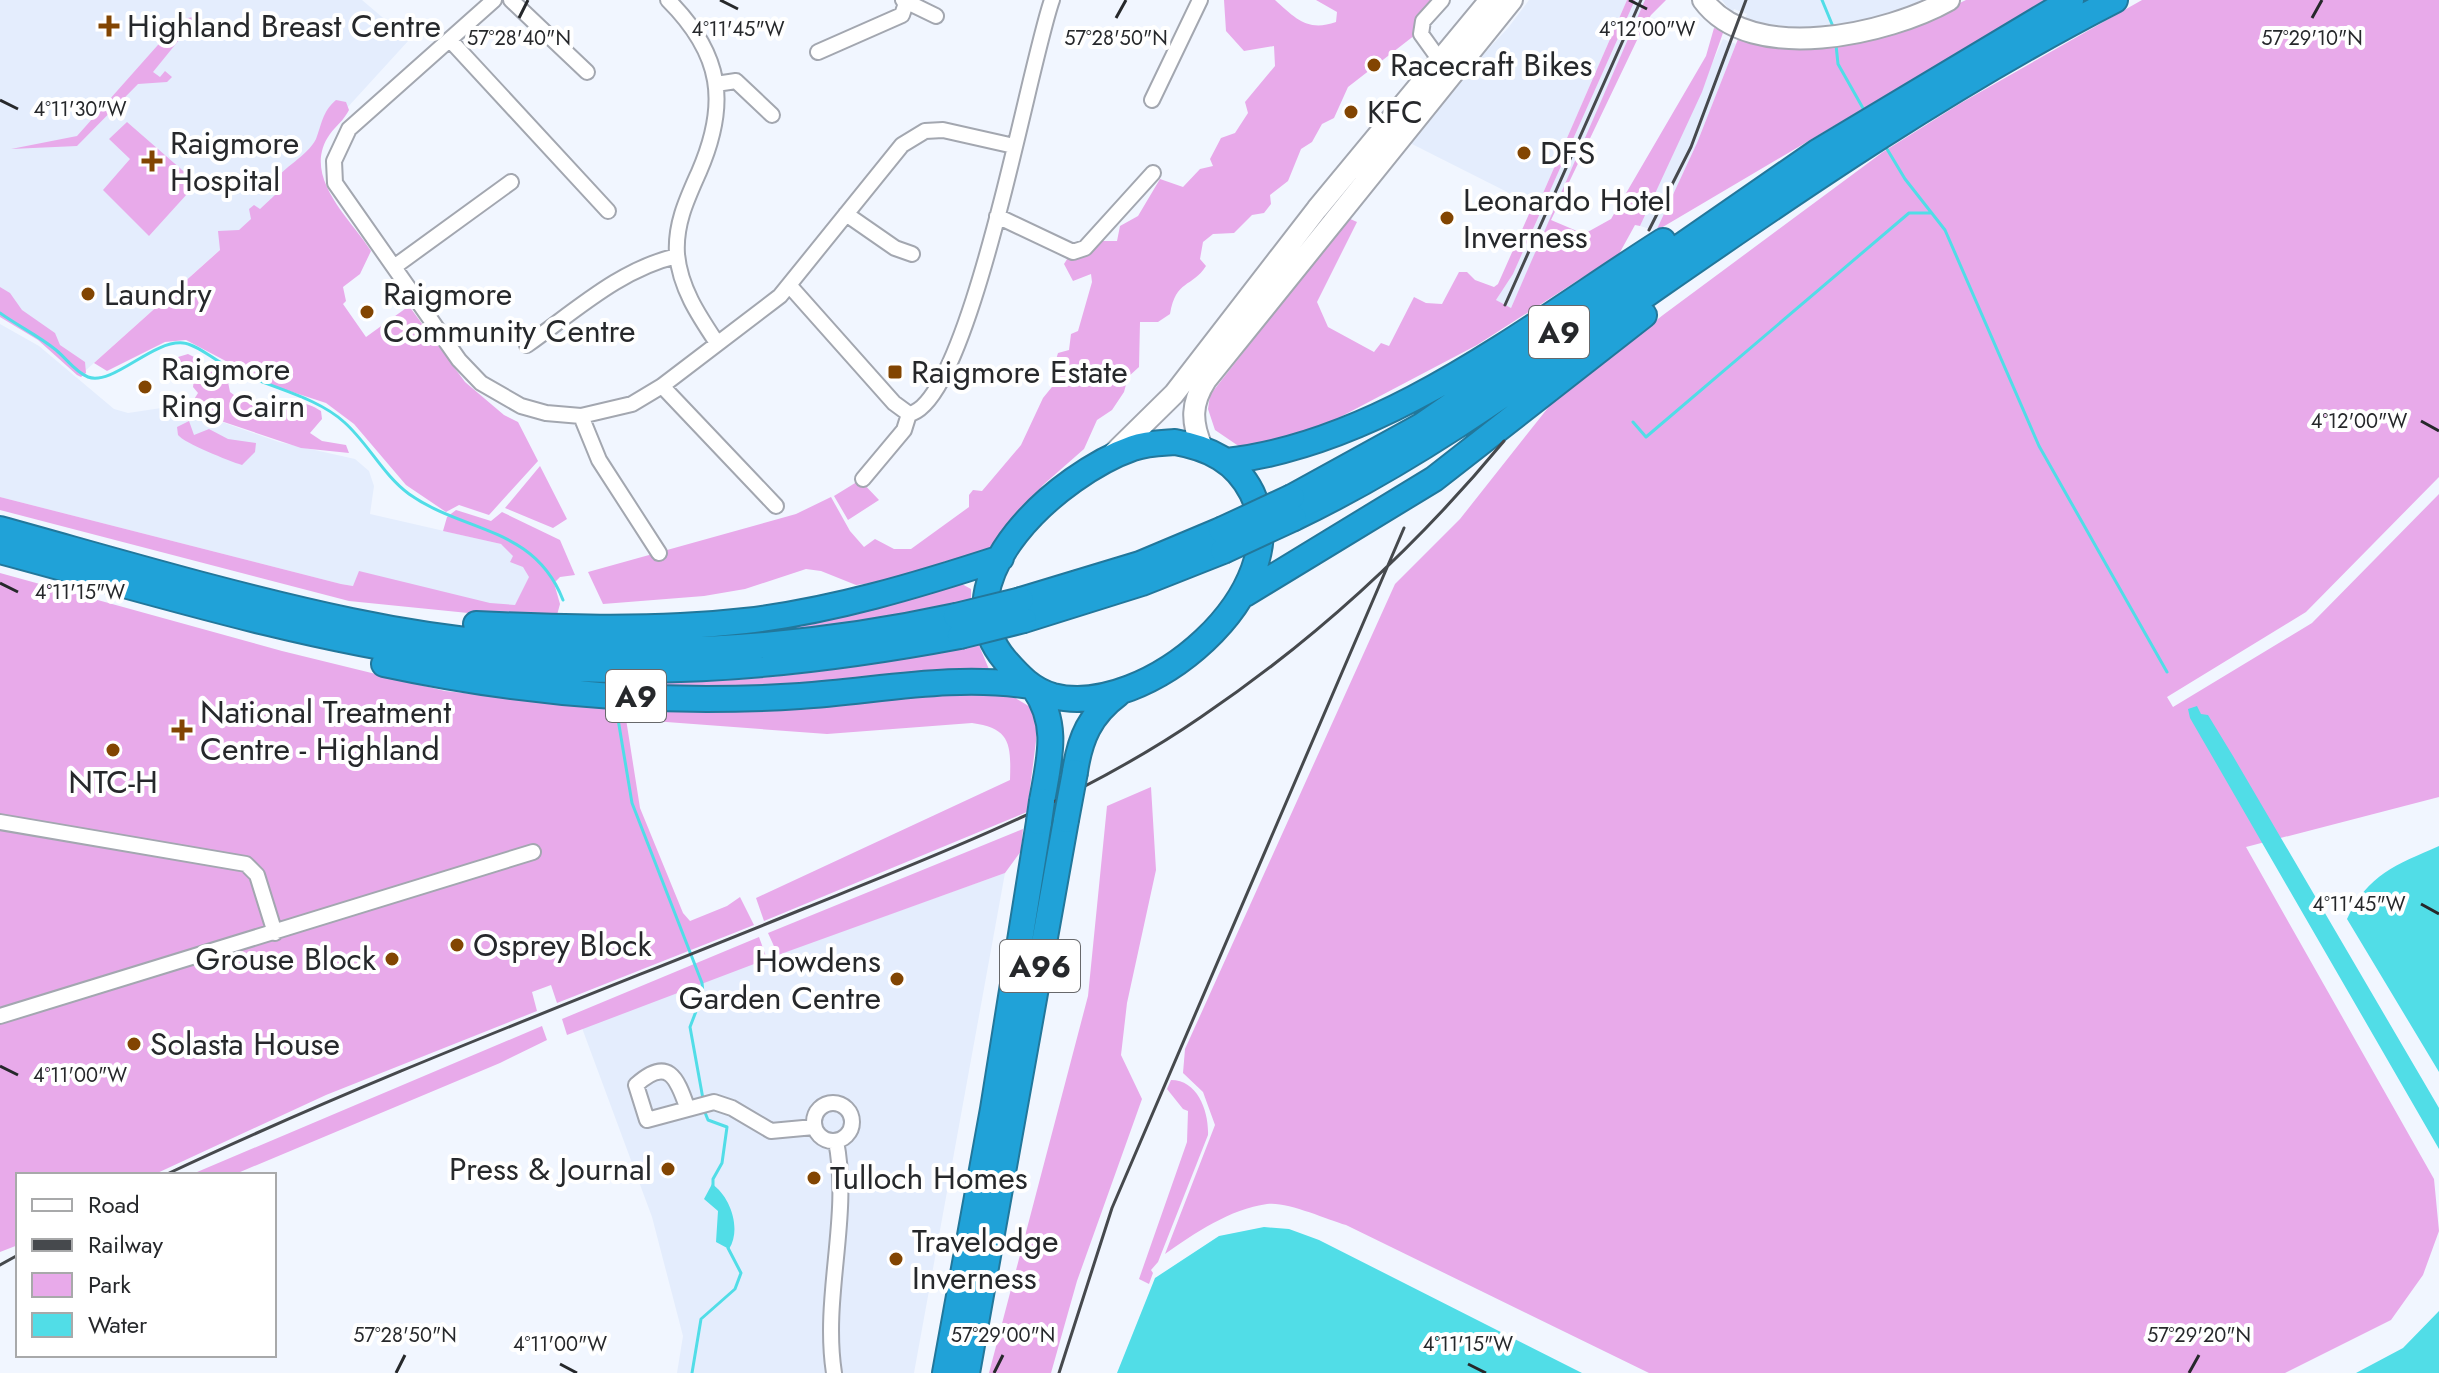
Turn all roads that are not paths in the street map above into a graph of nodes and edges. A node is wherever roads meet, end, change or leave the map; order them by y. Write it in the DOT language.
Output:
graph roads {
  1 [pos="494,0"];
  2 [pos="511,0"];
  3 [pos="668,0"];
  4 [pos="1052,0"];
  5 [pos="1200,0"];
  6 [pos="1442,0"];
  7 [pos="1490,0"];
  8 [pos="1512,0"];
  9 [pos="1703,0"];
  10 [pos="1949,0"];
  11 [pos="2071,0"];
  12 [pos="2115,0"];
  13 [pos="904,2"];
  14 [pos="936,16"];
  15 [pos="1489,28"];
  16 [pos="450,40"];
  17 [pos="818,52"];
  18 [pos="1439,59"];
  19 [pos="587,72"];
  20 [pos="716,84"];
  21 [pos="1152,100"];
  22 [pos="772,115"];
  23 [pos="1014,146"];
  24 [pos="1817,152"];
  25 [pos="1153,173"];
  26 [pos="511,182"];
  27 [pos="608,211"];
  28 [pos="846,214"];
  29 [pos="997,216"];
  30 [pos="1745,227"];
  31 [pos="912,254"];
  32 [pos="677,256"];
  33 [pos="394,267"];
  34 [pos="789,285"];
  35 [pos="717,343"];
  36 [pos="527,345"];
  37 [pos="662,386"];
  38 [pos="909,414"];
  39 [pos="581,416"];
  40 [pos="1202,447"];
  41 [pos="1105,461"];
  42 [pos="1227,461"];
  43 [pos="863,479"];
  44 [pos="776,506"];
  45 [pos="1293,508"];
  46 [pos="0,529"];
  47 [pos="0,551"];
  48 [pos="659,553"];
  49 [pos="1001,558"];
  50 [pos="156,593"];
  51 [pos="1243,595"];
  52 [pos="351,621"];
  53 [pos="958,626"];
  54 [pos="1032,687"];
  55 [pos="1123,690"];
  56 [pos="0,822"];
  57 [pos="533,852"];
  58 [pos="275,933"];
  59 [pos="0,1016"];
  60 [pos="698,1104"];
  61 [pos="814,1127"];
  62 [pos="836,1141"];
  63 [pos="963,1272"];
  64 [pos="834,1373"];
  65 [pos="932,1373"];
  66 [pos="945,1373"];
  67 [pos="967,1373"];
  1 -- 16 [label="street"];
  2 -- 19 [label="street"];
  3 -- 20 [label="street"];
  4 -- 23 [label="street"];
  5 -- 21 [label="street"];
  6 -- 18 [label="street"];
  7 -- 18 [label="main road"];
  8 -- 15 [label="main road"];
  9 -- 10 [label="main road"];
  11 -- 24 [label="highway, A9"];
  12 -- 30 [label="highway, A9"];
  13 -- 14 [label="street"];
  13 -- 17 [label="street"];
  15 -- 18 [label="main road"];
  15 -- 40 [label="main road"];
  16 -- 27 [label="street"];
  16 -- 33 [label="street"];
  18 -- 41 [label="main road"];
  20 -- 22 [label="street"];
  20 -- 32 [label="street"];
  23 -- 28 [label="street"];
  23 -- 29 [label="street"];
  24 -- 42 [label="highway, A9"];
  24 -- 45 [label="highway, A9"];
  25 -- 29 [label="street"];
  26 -- 33 [label="street"];
  28 -- 31 [label="street"];
  28 -- 34 [label="street"];
  29 -- 38 [label="street"];
  30 -- 45 [label="highway, A9"];
  30 -- 51 [label="highway, A9"];
  32 -- 35 [label="street"];
  32 -- 36 [label="street"];
  33 -- 39 [label="street"];
  34 -- 35 [label="street"];
  34 -- 38 [label="street"];
  35 -- 37 [label="street"];
  37 -- 39 [label="street"];
  37 -- 44 [label="street"];
  38 -- 43 [label="street"];
  39 -- 48 [label="street"];
  40 -- 41 [label="highway, A96"];
  40 -- 42 [label="highway, A96"];
  41 -- 49 [label="highway, A96"];
  42 -- 51 [label="highway, A96"];
  45 -- 53 [label="highway, A9, bridge"];
  46 -- 52 [label="highway, A9"];
  47 -- 50 [label="highway, A9"];
  49 -- 52 [label="highway, A9"];
  49 -- 54 [label="highway, A96"];
  50 -- 53 [label="highway, A9"];
  50 -- 54 [label="highway, A9"];
  51 -- 55 [label="highway, A96"];
  52 -- 53 [label="highway, A9"];
  54 -- 55 [label="highway, A96"];
  54 -- 63 [label="highway, A96"];
  55 -- 67 [label="highway, A96, bridge"];
  56 -- 58 [label="street"];
  57 -- 58 [label="street"];
  58 -- 59 [label="street"];
  60 -- 61 [label="street"];
  61 -- 62 [label="street"];
  61 -- 62 [label="street"];
  62 -- 64 [label="street"];
  63 -- 65 [label="highway"];
  63 -- 66 [label="highway, A96"];
}
